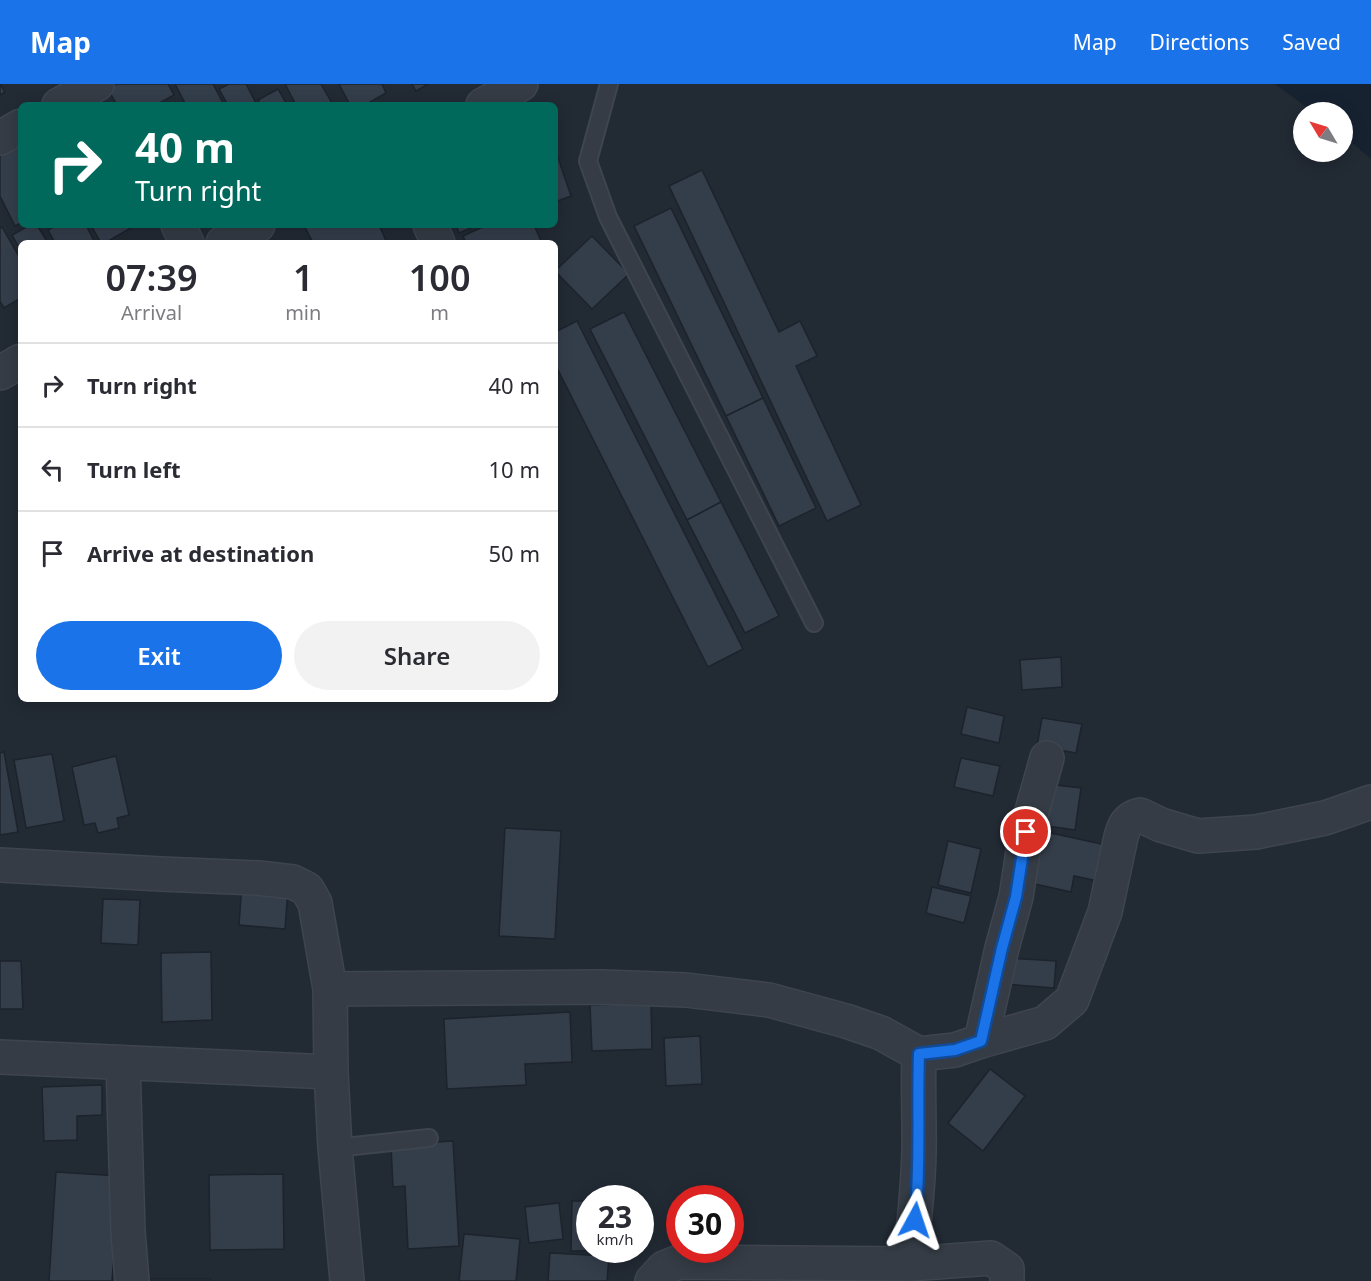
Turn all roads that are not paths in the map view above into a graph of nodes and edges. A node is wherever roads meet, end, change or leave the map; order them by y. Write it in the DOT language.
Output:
graph roads {
  1 [pos="97,84"];
  2 [pos="102,84"];
  3 [pos="521,84"];
  4 [pos="609,84"];
  5 [pos="64,102"];
  6 [pos="111,102"];
  7 [pos="488,102"];
  8 [pos="18,128"];
  9 [pos="0,138"];
  10 [pos="252,228"];
  11 [pos="229,240"];
  12 [pos="18,363"];
  13 [pos="0,373"];
  14 [pos="814,623"];
  15 [pos="1047,758"];
  16 [pos="1371,802"];
  17 [pos="0,865"];
  18 [pos="330,989"];
  19 [pos="981,1041"];
  20 [pos="919,1054"];
  21 [pos="0,1057"];
  22 [pos="123,1063"];
  23 [pos="331,1072"];
  24 [pos="429,1138"];
  25 [pos="335,1148"];
  26 [pos="910,1264"];
  27 [pos="132,1281"];
  28 [pos="347,1281"];
  29 [pos="652,1281"];
  30 [pos="1007,1281"];
  1 -- 5 [label="street"];
  2 -- 6 [label="street"];
  3 -- 7 [label="street"];
  4 -- 14 [label="lane"];
  8 -- 9 [label="street"];
  10 -- 11 [label="street"];
  12 -- 13 [label="street"];
  15 -- 19 [label="street"];
  16 -- 19 [label="street"];
  17 -- 18 [label="street"];
  18 -- 20 [label="street"];
  18 -- 23 [label="street"];
  19 -- 20 [label="street"];
  20 -- 26 [label="street"];
  21 -- 22 [label="street"];
  22 -- 23 [label="street"];
  22 -- 27 [label="street"];
  23 -- 25 [label="street"];
  24 -- 25 [label="lane"];
  25 -- 28 [label="street"];
  26 -- 29 [label="street"];
  26 -- 30 [label="street"];
}
